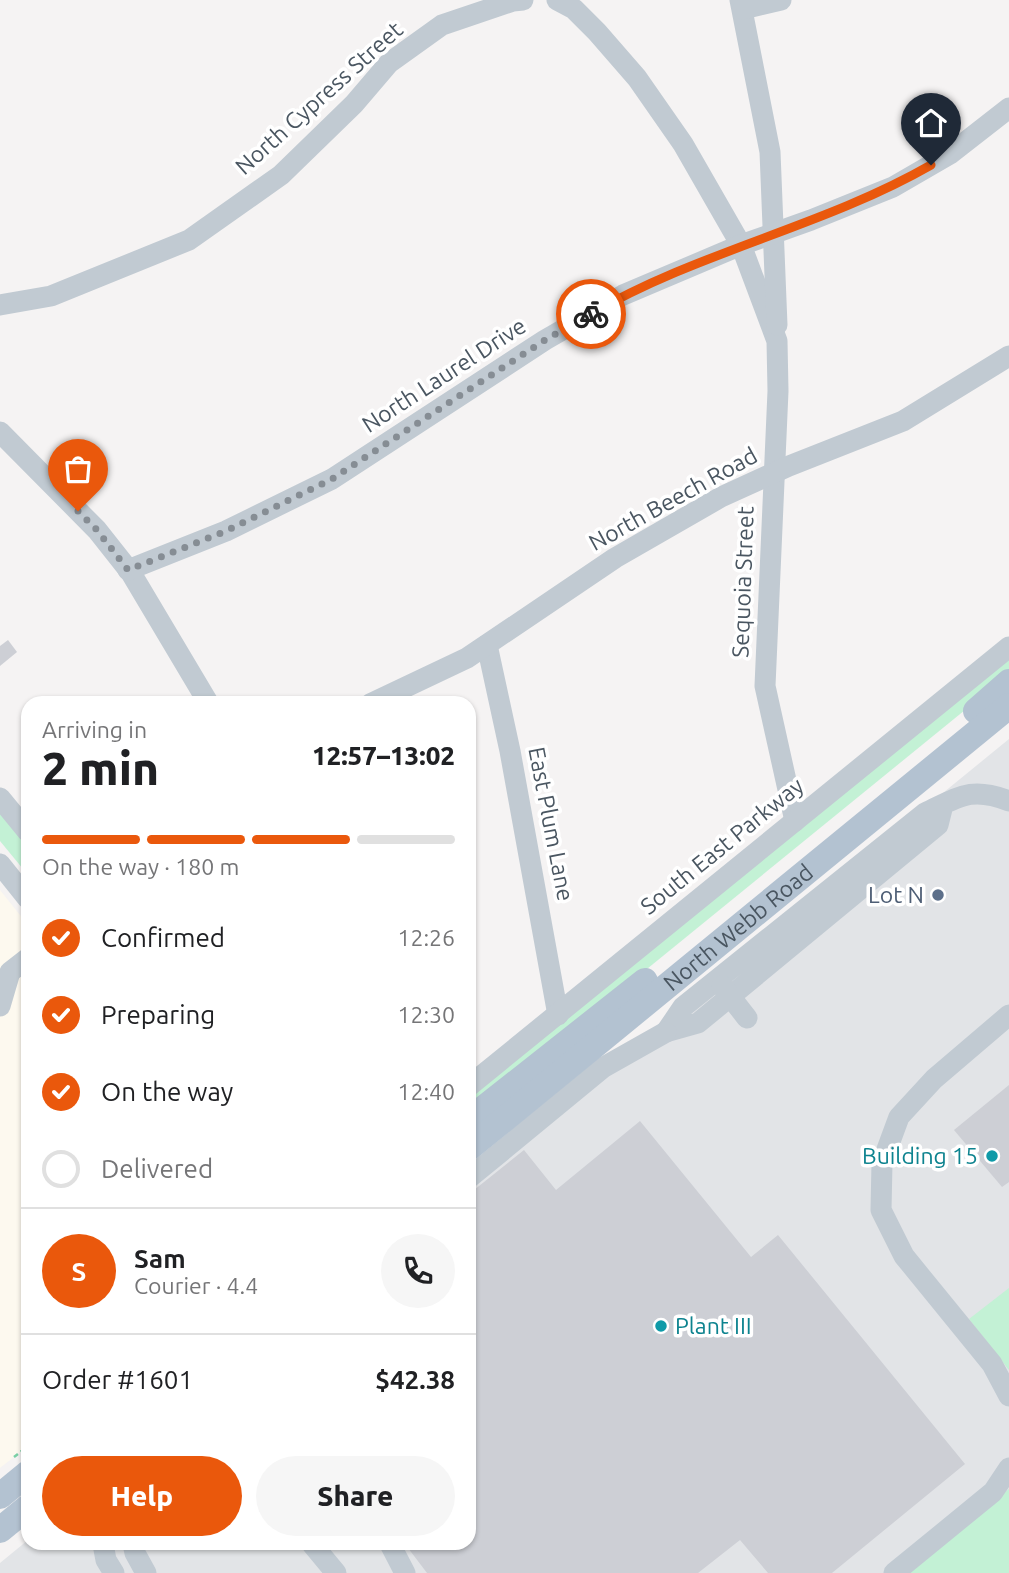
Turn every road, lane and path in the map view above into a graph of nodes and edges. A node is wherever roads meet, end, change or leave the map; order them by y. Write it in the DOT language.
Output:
graph roads {
  1 [pos="523,0"];
  2 [pos="557,0"];
  3 [pos="781,0"];
  4 [pos="741,4"];
  5 [pos="1009,108"];
  6 [pos="774,234"];
  7 [pos="741,245"];
  8 [pos="2,311"];
  9 [pos="777,341"];
  10 [pos="1009,356"];
  11 [pos="0,432"];
  12 [pos="774,473"];
  13 [pos="128,570"];
  14 [pos="488,645"];
  15 [pos="1009,647"];
  16 [pos="1007,695"];
  17 [pos="204,696"];
  18 [pos="387,696"];
  19 [pos="0,798"];
  20 [pos="1009,801"];
  21 [pos="795,821"];
  22 [pos="21,824"];
  23 [pos="0,864"];
  24 [pos="21,890"];
  25 [pos="21,963"];
  26 [pos="21,982"];
  27 [pos="724,988"];
  28 [pos="3,992"];
  29 [pos="558,1015"];
  30 [pos="1009,1015"];
  31 [pos="747,1018"];
  32 [pos="476,1080"];
  33 [pos="476,1115"];
  34 [pos="476,1142"];
  35 [pos="476,1172"];
  36 [pos="1009,1396"];
  37 [pos="1009,1468"];
  38 [pos="21,1479"];
  39 [pos="0,1496"];
  40 [pos="21,1513"];
  41 [pos="0,1530"];
  42 [pos="104,1550"];
  43 [pos="134,1550"];
  44 [pos="317,1550"];
  45 [pos="393,1550"];
  46 [pos="114,1573"];
  47 [pos="146,1573"];
  48 [pos="336,1573"];
  49 [pos="405,1573"];
  50 [pos="894,1573"];
  1 -- 8 [label="street, North Cypress Street"];
  2 -- 7 [label="street, Sequoia Street"];
  3 -- 4 [label="street"];
  4 -- 6 [label="street, Sequoia Street"];
  5 -- 6 [label="street, North Laurel Drive"];
  6 -- 7 [label="street, North Laurel Drive"];
  6 -- 9 [label="street, Sequoia Street"];
  7 -- 9 [label="street, Sequoia Street"];
  7 -- 13 [label="street, North Laurel Drive"];
  9 -- 12 [label="street, Sequoia Street"];
  10 -- 12 [label="street, North Beech Road"];
  11 -- 13 [label="street"];
  12 -- 14 [label="street, North Beech Road"];
  12 -- 21 [label="street, Sequoia Street"];
  13 -- 17 [label="street"];
  14 -- 18 [label="street, North Beech Road"];
  14 -- 29 [label="street, East Plum Lane"];
  15 -- 21 [label="street, South East Parkway"];
  16 -- 33 [label="main road, North Webb Road"];
  16 -- 34 [label="main road, North Webb Road"];
  19 -- 22 [label="street"];
  20 -- 27 [label="street"];
  21 -- 29 [label="street, South East Parkway"];
  23 -- 24 [label="street"];
  25 -- 28 [label="street"];
  26 -- 28 [label="street"];
  27 -- 31 [label="street"];
  27 -- 35 [label="street"];
  29 -- 32 [label="street, South East Parkway"];
  30 -- 36 [label="street"];
  37 -- 50 [label="street"];
  38 -- 39 [label="main road"];
  40 -- 41 [label="main road"];
  42 -- 46 [label="street"];
  43 -- 47 [label="street"];
  44 -- 48 [label="street"];
  45 -- 49 [label="street"];
}
